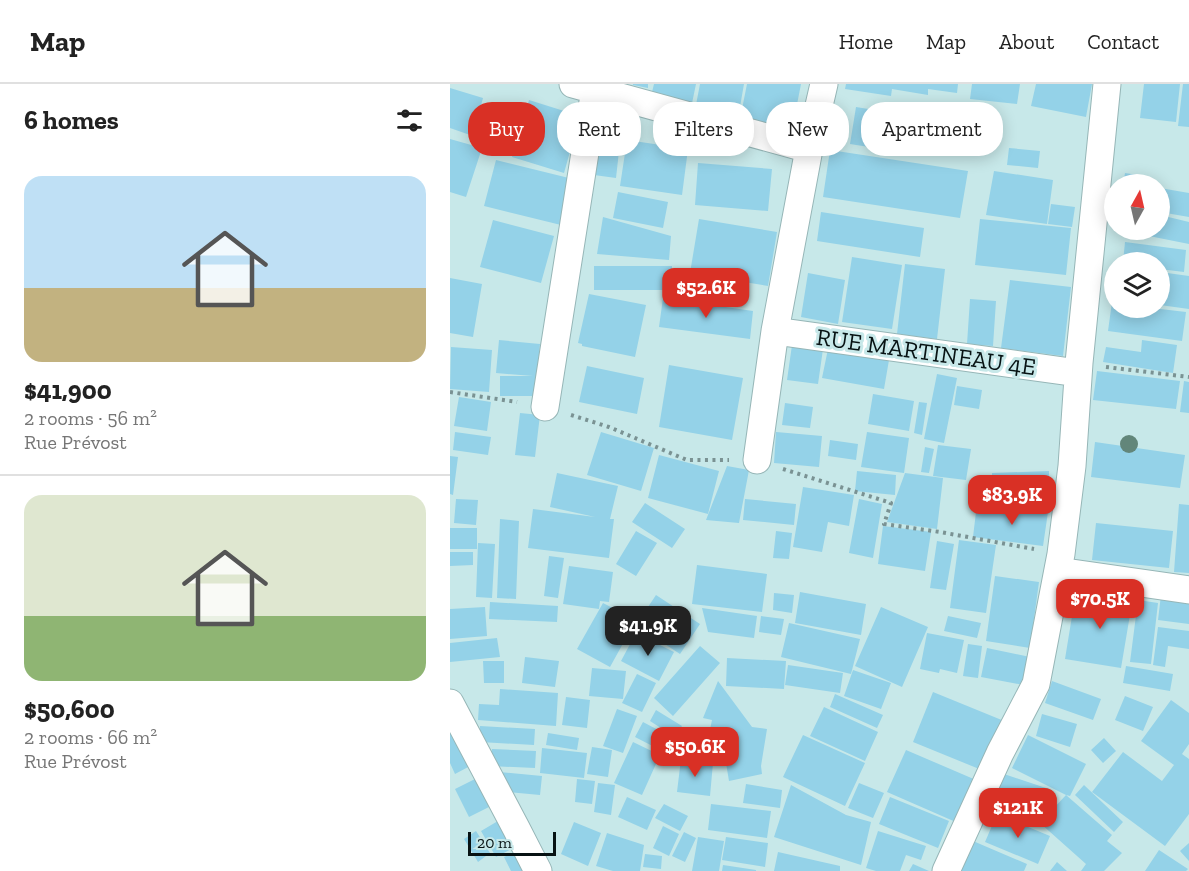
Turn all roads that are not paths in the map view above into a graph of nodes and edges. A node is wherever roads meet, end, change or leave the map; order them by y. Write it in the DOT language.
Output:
graph roads {
  1 [pos="824,84"];
  2 [pos="1107,84"];
  3 [pos="584,87"];
  4 [pos="820,102"];
  5 [pos="766,137"];
  6 [pos="808,156"];
  7 [pos="775,332"];
  8 [pos="1078,368"];
  9 [pos="545,407"];
  10 [pos="757,460"];
  11 [pos="1058,571"];
  12 [pos="1189,590"];
  13 [pos="450,703"];
  14 [pos="538,871"];
  15 [pos="946,871"];
  1 -- 4 [label="street"];
  2 -- 8 [label="street"];
  3 -- 5 [label="street"];
  3 -- 9 [label="street"];
  6 -- 7 [label="street"];
  7 -- 8 [label="street, RUE MARTINEAU 4E"];
  7 -- 10 [label="street"];
  8 -- 11 [label="street"];
  11 -- 12 [label="street"];
  11 -- 15 [label="street"];
  13 -- 14 [label="street"];
}
